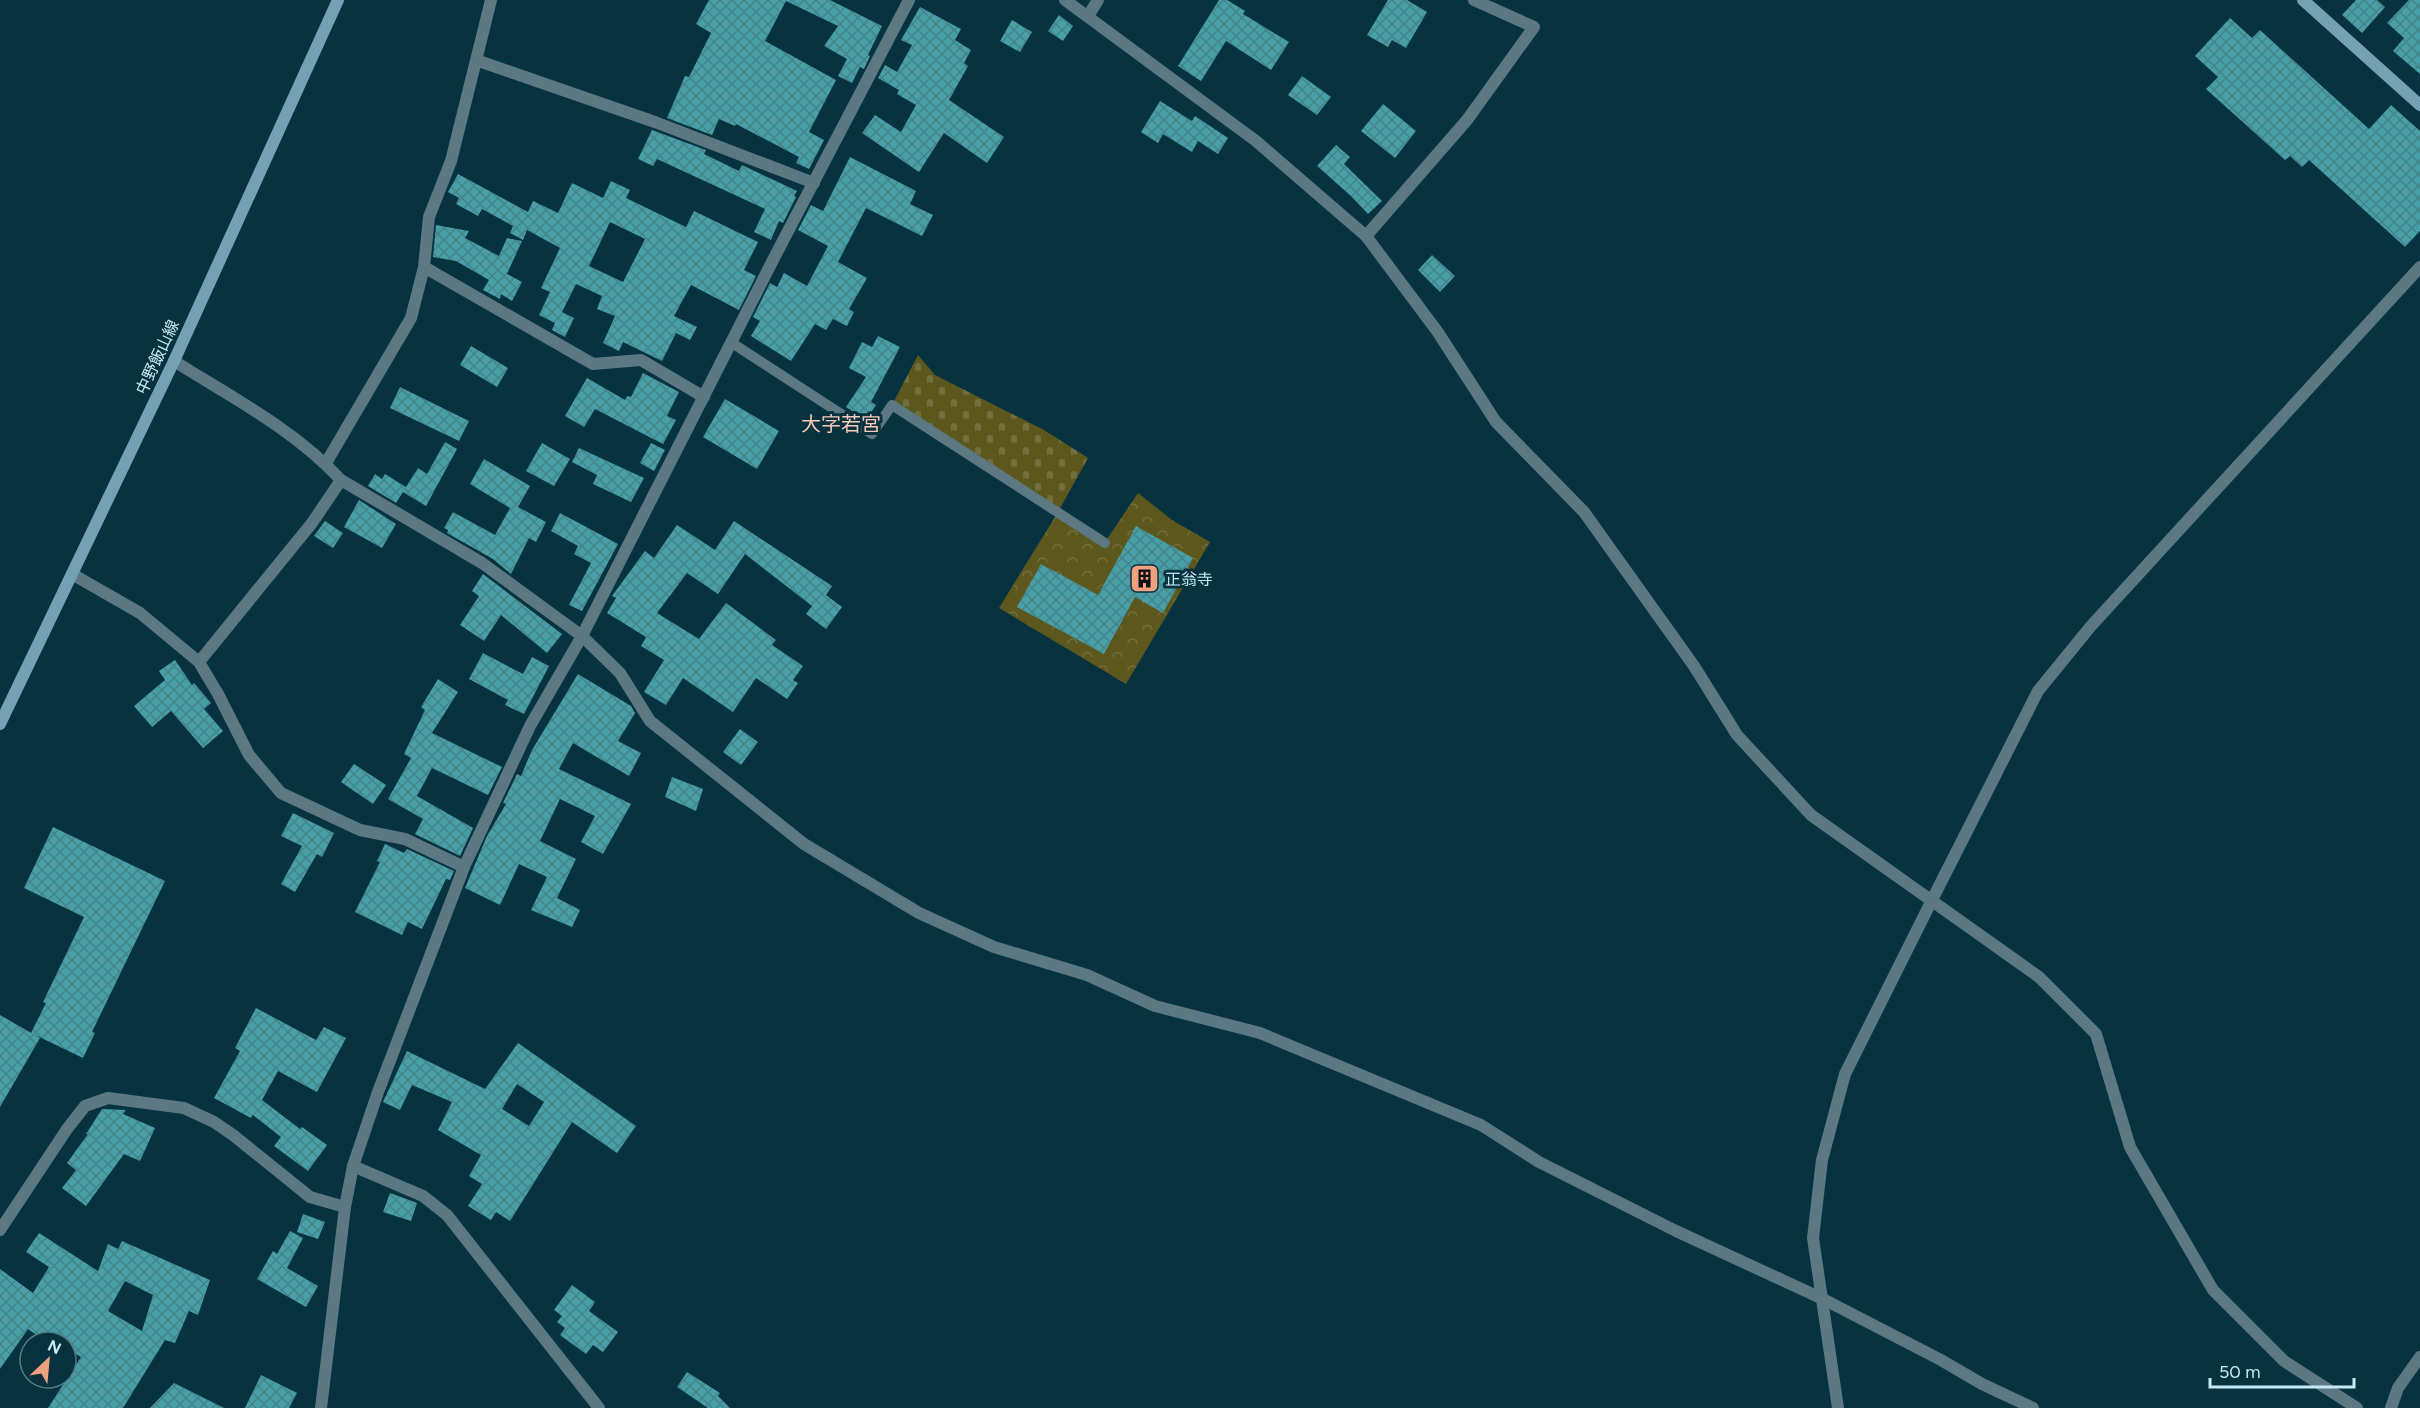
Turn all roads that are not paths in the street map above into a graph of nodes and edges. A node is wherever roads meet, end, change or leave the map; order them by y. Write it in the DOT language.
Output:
graph roads {
  1 [pos="338,0"];
  2 [pos="491,0"];
  3 [pos="909,0"];
  4 [pos="1065,0"];
  5 [pos="1098,0"];
  6 [pos="1474,0"];
  7 [pos="2303,0"];
  8 [pos="1088,16"];
  9 [pos="476,60"];
  10 [pos="2420,105"];
  11 [pos="814,183"];
  12 [pos="1366,236"];
  13 [pos="424,267"];
  14 [pos="2420,267"];
  15 [pos="732,343"];
  16 [pos="174,361"];
  17 [pos="704,397"];
  18 [pos="326,463"];
  19 [pos="340,480"];
  20 [pos="1105,543"];
  21 [pos="72,574"];
  22 [pos="582,636"];
  23 [pos="199,662"];
  24 [pos="0,724"];
  25 [pos="464,867"];
  26 [pos="1932,900"];
  27 [pos="353,1166"];
  28 [pos="345,1207"];
  29 [pos="0,1230"];
  30 [pos="1823,1299"];
  31 [pos="2420,1357"];
  32 [pos="321,1408"];
  33 [pos="599,1408"];
  34 [pos="1838,1408"];
  35 [pos="2033,1408"];
  36 [pos="2358,1408"];
  37 [pos="2391,1408"];
  1 -- 16 [label="main road, 中野飯山線"];
  2 -- 9 [label="street"];
  3 -- 11 [label="street"];
  4 -- 8 [label="street"];
  5 -- 8 [label="street"];
  6 -- 12 [label="street"];
  7 -- 10 [label="main road"];
  8 -- 12 [label="street"];
  9 -- 11 [label="street"];
  9 -- 13 [label="street"];
  11 -- 15 [label="street"];
  12 -- 26 [label="street"];
  13 -- 17 [label="street"];
  13 -- 18 [label="street"];
  14 -- 26 [label="street"];
  15 -- 17 [label="street"];
  15 -- 20 [label="lane"];
  16 -- 18 [label="street"];
  16 -- 21 [label="main road, 中野飯山線"];
  17 -- 22 [label="street"];
  18 -- 19 [label="street"];
  19 -- 22 [label="street"];
  19 -- 23 [label="street"];
  21 -- 23 [label="street"];
  21 -- 24 [label="main road, 中野飯山線"];
  22 -- 25 [label="street"];
  22 -- 30 [label="street"];
  23 -- 25 [label="street"];
  25 -- 27 [label="street"];
  26 -- 30 [label="street"];
  26 -- 36 [label="street"];
  27 -- 28 [label="street"];
  27 -- 33 [label="street"];
  28 -- 29 [label="street"];
  28 -- 32 [label="street"];
  30 -- 34 [label="street"];
  30 -- 35 [label="street"];
  31 -- 37 [label="street"];
}
